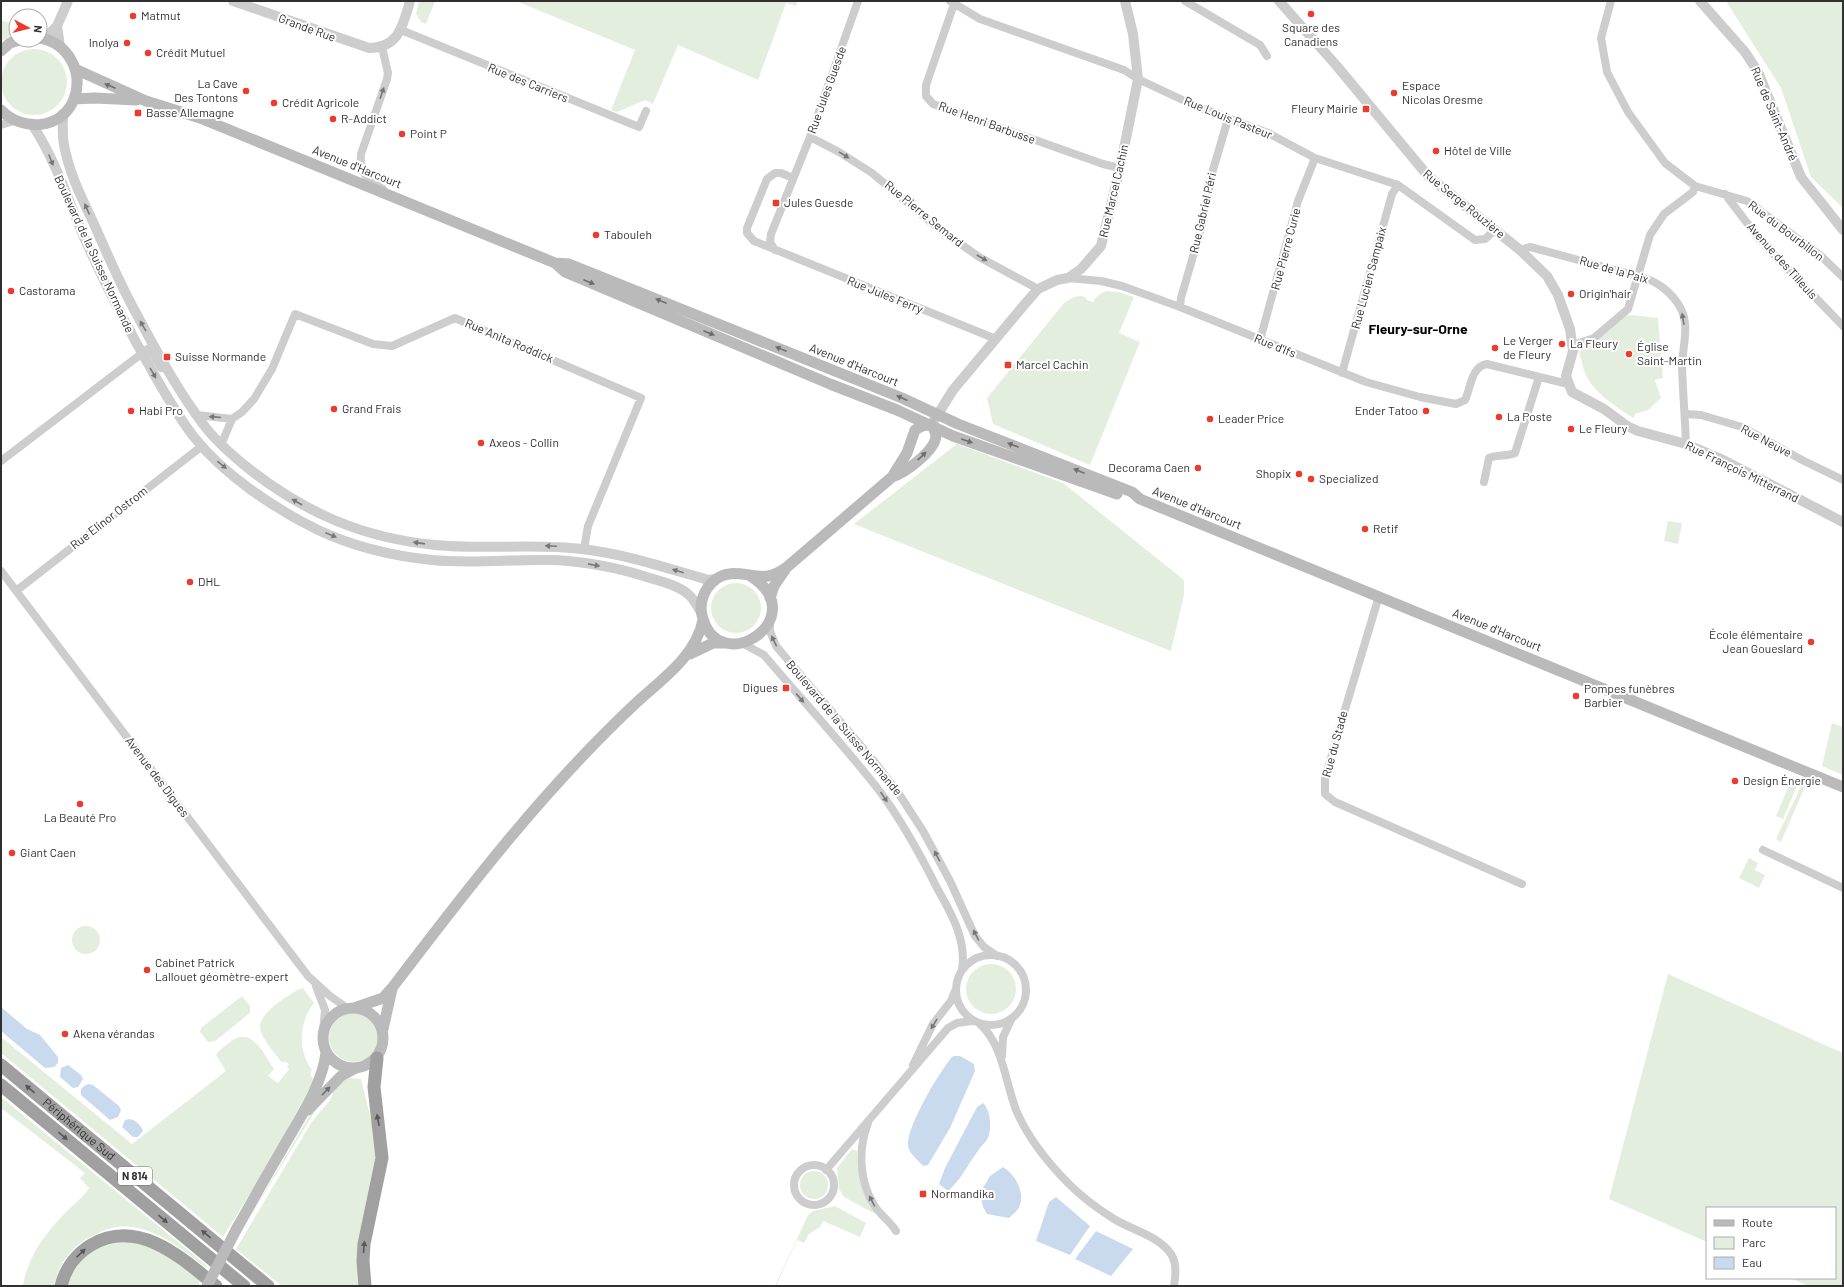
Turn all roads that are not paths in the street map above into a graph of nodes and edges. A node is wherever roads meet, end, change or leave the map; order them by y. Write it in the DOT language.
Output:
graph roads {
  1 [pos="68,1"];
  2 [pos="233,1"];
  3 [pos="410,1"];
  4 [pos="858,1"];
  5 [pos="1125,1"];
  6 [pos="1185,1"];
  7 [pos="1280,1"];
  8 [pos="1611,1"];
  9 [pos="1700,1"];
  10 [pos="952,2"];
  11 [pos="57,26"];
  12 [pos="401,30"];
  13 [pos="48,34"];
  14 [pos="48,41"];
  15 [pos="60,46"];
  16 [pos="382,47"];
  17 [pos="1267,56"];
  18 [pos="75,69"];
  19 [pos="1138,79"];
  20 [pos="74,99"];
  21 [pos="146,101"];
  22 [pos="1,110"];
  23 [pos="646,111"];
  24 [pos="62,114"];
  25 [pos="1228,119"];
  26 [pos="14,121"];
  27 [pos="1,125"];
  28 [pos="32,126"];
  29 [pos="810,138"];
  30 [pos="1315,158"];
  31 [pos="1120,168"];
  32 [pos="793,178"];
  33 [pos="1398,185"];
  34 [pos="1695,186"];
  35 [pos="1725,194"];
  36 [pos="393,196"];
  37 [pos="1495,230"];
  38 [pos="1843,230"];
  39 [pos="775,250"];
  40 [pos="1520,250"];
  41 [pos="556,263"];
  42 [pos="1639,276"];
  43 [pos="1843,277"];
  44 [pos="1068,278"];
  45 [pos="1038,290"];
  46 [pos="1180,307"];
  47 [pos="1843,326"];
  48 [pos="996,339"];
  49 [pos="1260,340"];
  50 [pos="1573,351"];
  51 [pos="142,354"];
  52 [pos="1342,372"];
  53 [pos="1539,377"];
  54 [pos="177,384"];
  55 [pos="1568,384"];
  56 [pos="1685,414"];
  57 [pos="197,415"];
  58 [pos="232,419"];
  59 [pos="934,420"];
  60 [pos="1686,444"];
  61 [pos="221,445"];
  62 [pos="202,446"];
  63 [pos="1,461"];
  64 [pos="892,477"];
  65 [pos="1843,480"];
  66 [pos="1484,482"];
  67 [pos="1843,522"];
  68 [pos="584,549"];
  69 [pos="787,567"];
  70 [pos="1,570"];
  71 [pos="749,575"];
  72 [pos="716,579"];
  73 [pos="16,591"];
  74 [pos="1379,596"];
  75 [pos="770,598"];
  76 [pos="702,616"];
  77 [pos="770,620"];
  78 [pos="728,643"];
  79 [pos="742,643"];
  80 [pos="684,658"];
  81 [pos="1843,787"];
  82 [pos="1764,850"];
  83 [pos="1522,884"];
  84 [pos="1843,888"];
  85 [pos="997,956"];
  86 [pos="962,970"];
  87 [pos="315,983"];
  88 [pos="392,988"];
  89 [pos="955,991"];
  90 [pos="352,1007"];
  91 [pos="1012,1018"];
  92 [pos="976,1022"];
  93 [pos="383,1029"];
  94 [pos="323,1032"];
  95 [pos="326,1052"];
  96 [pos="377,1058"];
  97 [pos="1002,1063"];
  98 [pos="1,1065"];
  99 [pos="356,1068"];
  100 [pos="909,1073"];
  101 [pos="1,1085"];
  102 [pos="872,1115"];
  103 [pos="300,1119"];
  104 [pos="826,1170"];
  105 [pos="896,1231"];
  106 [pos="61,1286"];
  107 [pos="207,1286"];
  108 [pos="216,1286"];
  109 [pos="244,1286"];
  110 [pos="268,1286"];
  111 [pos="365,1286"];
  112 [pos="1174,1286"];
  1 -- 11 [label="street"];
  2 -- 16 [label="street, Grande Rue"];
  3 -- 12 [label="street"];
  4 -- 29 [label="street, Rue Jules Guesde"];
  5 -- 19 [label="street, Rue Marcel Cachin"];
  6 -- 17 [label="street"];
  7 -- 37 [label="street, Rue Serge Rouzière"];
  8 -- 34 [label="street"];
  9 -- 38 [label="street, Rue de Saint-André"];
  10 -- 19 [label="street, Rue Louis Pasteur"];
  10 -- 31 [label="street, Rue Henri Barbusse"];
  11 -- 13 [label="street"];
  11 -- 15 [label="street"];
  12 -- 16 [label="street"];
  12 -- 23 [label="street, Rue des Carriers"];
  14 -- 15 [label="main road"];
  15 -- 18 [label="main road"];
  36 -- 16 [label="street, one-way"];
  18 -- 20 [label="main road"];
  21 -- 18 [label="main road, Avenue d'Harcourt, one-way"];
  19 -- 25 [label="street, Rue Louis Pasteur"];
  19 -- 31 [label="street, Rue Marcel Cachin"];
  20 -- 21 [label="main road, Avenue d'Harcourt"];
  20 -- 24 [label="main road"];
  21 -- 36 [label="main road, Avenue d'Harcourt"];
  22 -- 26 [label="main road"];
  24 -- 28 [label="main road"];
  54 -- 24 [label="street, Boulevard de la Suisse Normande, one-way"];
  25 -- 30 [label="street, Rue Louis Pasteur"];
  25 -- 46 [label="street, Rue Gabriel Péri"];
  26 -- 27 [label="street"];
  26 -- 28 [label="main road"];
  28 -- 51 [label="street, Boulevard de la Suisse Normande, one-way"];
  29 -- 32 [label="street, Rue Jules Guesde"];
  29 -- 45 [label="street, Rue Pierre Semard, one-way"];
  30 -- 33 [label="street, Rue Louis Pasteur"];
  30 -- 49 [label="street, Rue Pierre Curie"];
  31 -- 44 [label="street, Rue Marcel Cachin"];
  32 -- 39 [label="street, Rue Jules Guesde"];
  32 -- 39 [label="street"];
  33 -- 37 [label="street, Rue Louis Pasteur"];
  33 -- 52 [label="street, Rue Lucien Sampaix"];
  34 -- 35 [label="street, Rue du Bourbillon"];
  34 -- 42 [label="street"];
  35 -- 43 [label="street, Rue du Bourbillon"];
  35 -- 47 [label="street, Avenue des Tilleuls"];
  36 -- 41 [label="main road, Avenue d'Harcourt"];
  37 -- 40 [label="street, Rue Serge Rouzière"];
  39 -- 48 [label="street, Rue Jules Ferry"];
  40 -- 42 [label="street, Rue de la Paix"];
  40 -- 50 [label="street, Rue Serge Rouzière"];
  41 -- 59 [label="main road, Avenue d'Harcourt, one-way"];
  59 -- 41 [label="main road, Avenue d'Harcourt, one-way"];
  42 -- 50 [label="street"];
  56 -- 42 [label="street, Rue de la Paix, one-way"];
  44 -- 45 [label="street, Rue Marcel Cachin"];
  44 -- 46 [label="street, Rue d'Ifs"];
  45 -- 48 [label="street, Rue Marcel Cachin"];
  46 -- 49 [label="street, Rue d'Ifs"];
  48 -- 59 [label="street, Rue Marcel Cachin"];
  49 -- 52 [label="street, Rue d'Ifs"];
  50 -- 55 [label="street"];
  51 -- 54 [label="street"];
  51 -- 62 [label="street, Boulevard de la Suisse Normande, one-way"];
  51 -- 63 [label="street"];
  52 -- 53 [label="street, Rue d'Ifs"];
  53 -- 55 [label="street"];
  53 -- 66 [label="street"];
  54 -- 57 [label="street, Boulevard de la Suisse Normande"];
  55 -- 60 [label="street, Rue François Mitterrand"];
  56 -- 60 [label="street, Rue de la Paix"];
  56 -- 65 [label="street, Rue Neuve"];
  58 -- 57 [label="street, one-way"];
  57 -- 61 [label="street, Boulevard de la Suisse Normande"];
  58 -- 61 [label="street, Rue Anita Roddick"];
  58 -- 68 [label="street, Rue Anita Roddick"];
  59 -- 64 [label="main road"];
  64 -- 59 [label="main road, one-way"];
  59 -- 74 [label="main road, Avenue d'Harcourt"];
  60 -- 67 [label="street, Rue François Mitterrand"];
  68 -- 61 [label="street, Boulevard de la Suisse Normande, one-way"];
  62 -- 73 [label="street, Rue Elinor Ostrom"];
  62 -- 76 [label="street, Boulevard de la Suisse Normande, one-way"];
  64 -- 69 [label="main road"];
  72 -- 68 [label="street, Boulevard de la Suisse Normande, one-way"];
  69 -- 71 [label="main road"];
  69 -- 75 [label="main road"];
  70 -- 73 [label="street, Avenue des Digues"];
  71 -- 72 [label="main road"];
  71 -- 75 [label="main road"];
  72 -- 76 [label="main road"];
  73 -- 87 [label="street, Avenue des Digues"];
  74 -- 81 [label="main road, Avenue d'Harcourt"];
  74 -- 83 [label="street, Rue du Stade"];
  75 -- 77 [label="main road"];
  76 -- 78 [label="main road"];
  76 -- 80 [label="main road"];
  77 -- 79 [label="main road"];
  85 -- 77 [label="street, Boulevard de la Suisse Normande, one-way"];
  78 -- 79 [label="main road"];
  78 -- 80 [label="main road"];
  79 -- 86 [label="street, Boulevard de la Suisse Normande, one-way"];
  80 -- 88 [label="main road"];
  82 -- 84 [label="street"];
  85 -- 86 [label="street"];
  85 -- 91 [label="street"];
  86 -- 89 [label="street"];
  87 -- 90 [label="street"];
  87 -- 94 [label="street"];
  88 -- 90 [label="main road"];
  88 -- 93 [label="main road"];
  89 -- 92 [label="street"];
  89 -- 100 [label="street, one-way"];
  90 -- 93 [label="main road"];
  90 -- 94 [label="main road"];
  91 -- 92 [label="street"];
  91 -- 97 [label="street"];
  92 -- 97 [label="street"];
  92 -- 100 [label="street"];
  93 -- 96 [label="main road"];
  94 -- 95 [label="main road"];
  95 -- 99 [label="main road"];
  95 -- 103 [label="main road"];
  96 -- 99 [label="main road"];
  111 -- 96 [label="highway, one-way"];
  97 -- 112 [label="street"];
  110 -- 98 [label="highway, Périphérique Sud / N 814, one-way"];
  103 -- 99 [label="main road, one-way"];
  100 -- 102 [label="street"];
  101 -- 109 [label="highway, Périphérique Sud / N 814, one-way"];
  102 -- 104 [label="street"];
  105 -- 102 [label="street, one-way"];
  103 -- 107 [label="main road, bridge"];
  104 -- 104 [label="street"];
  106 -- 108 [label="highway, one-way"];
}
